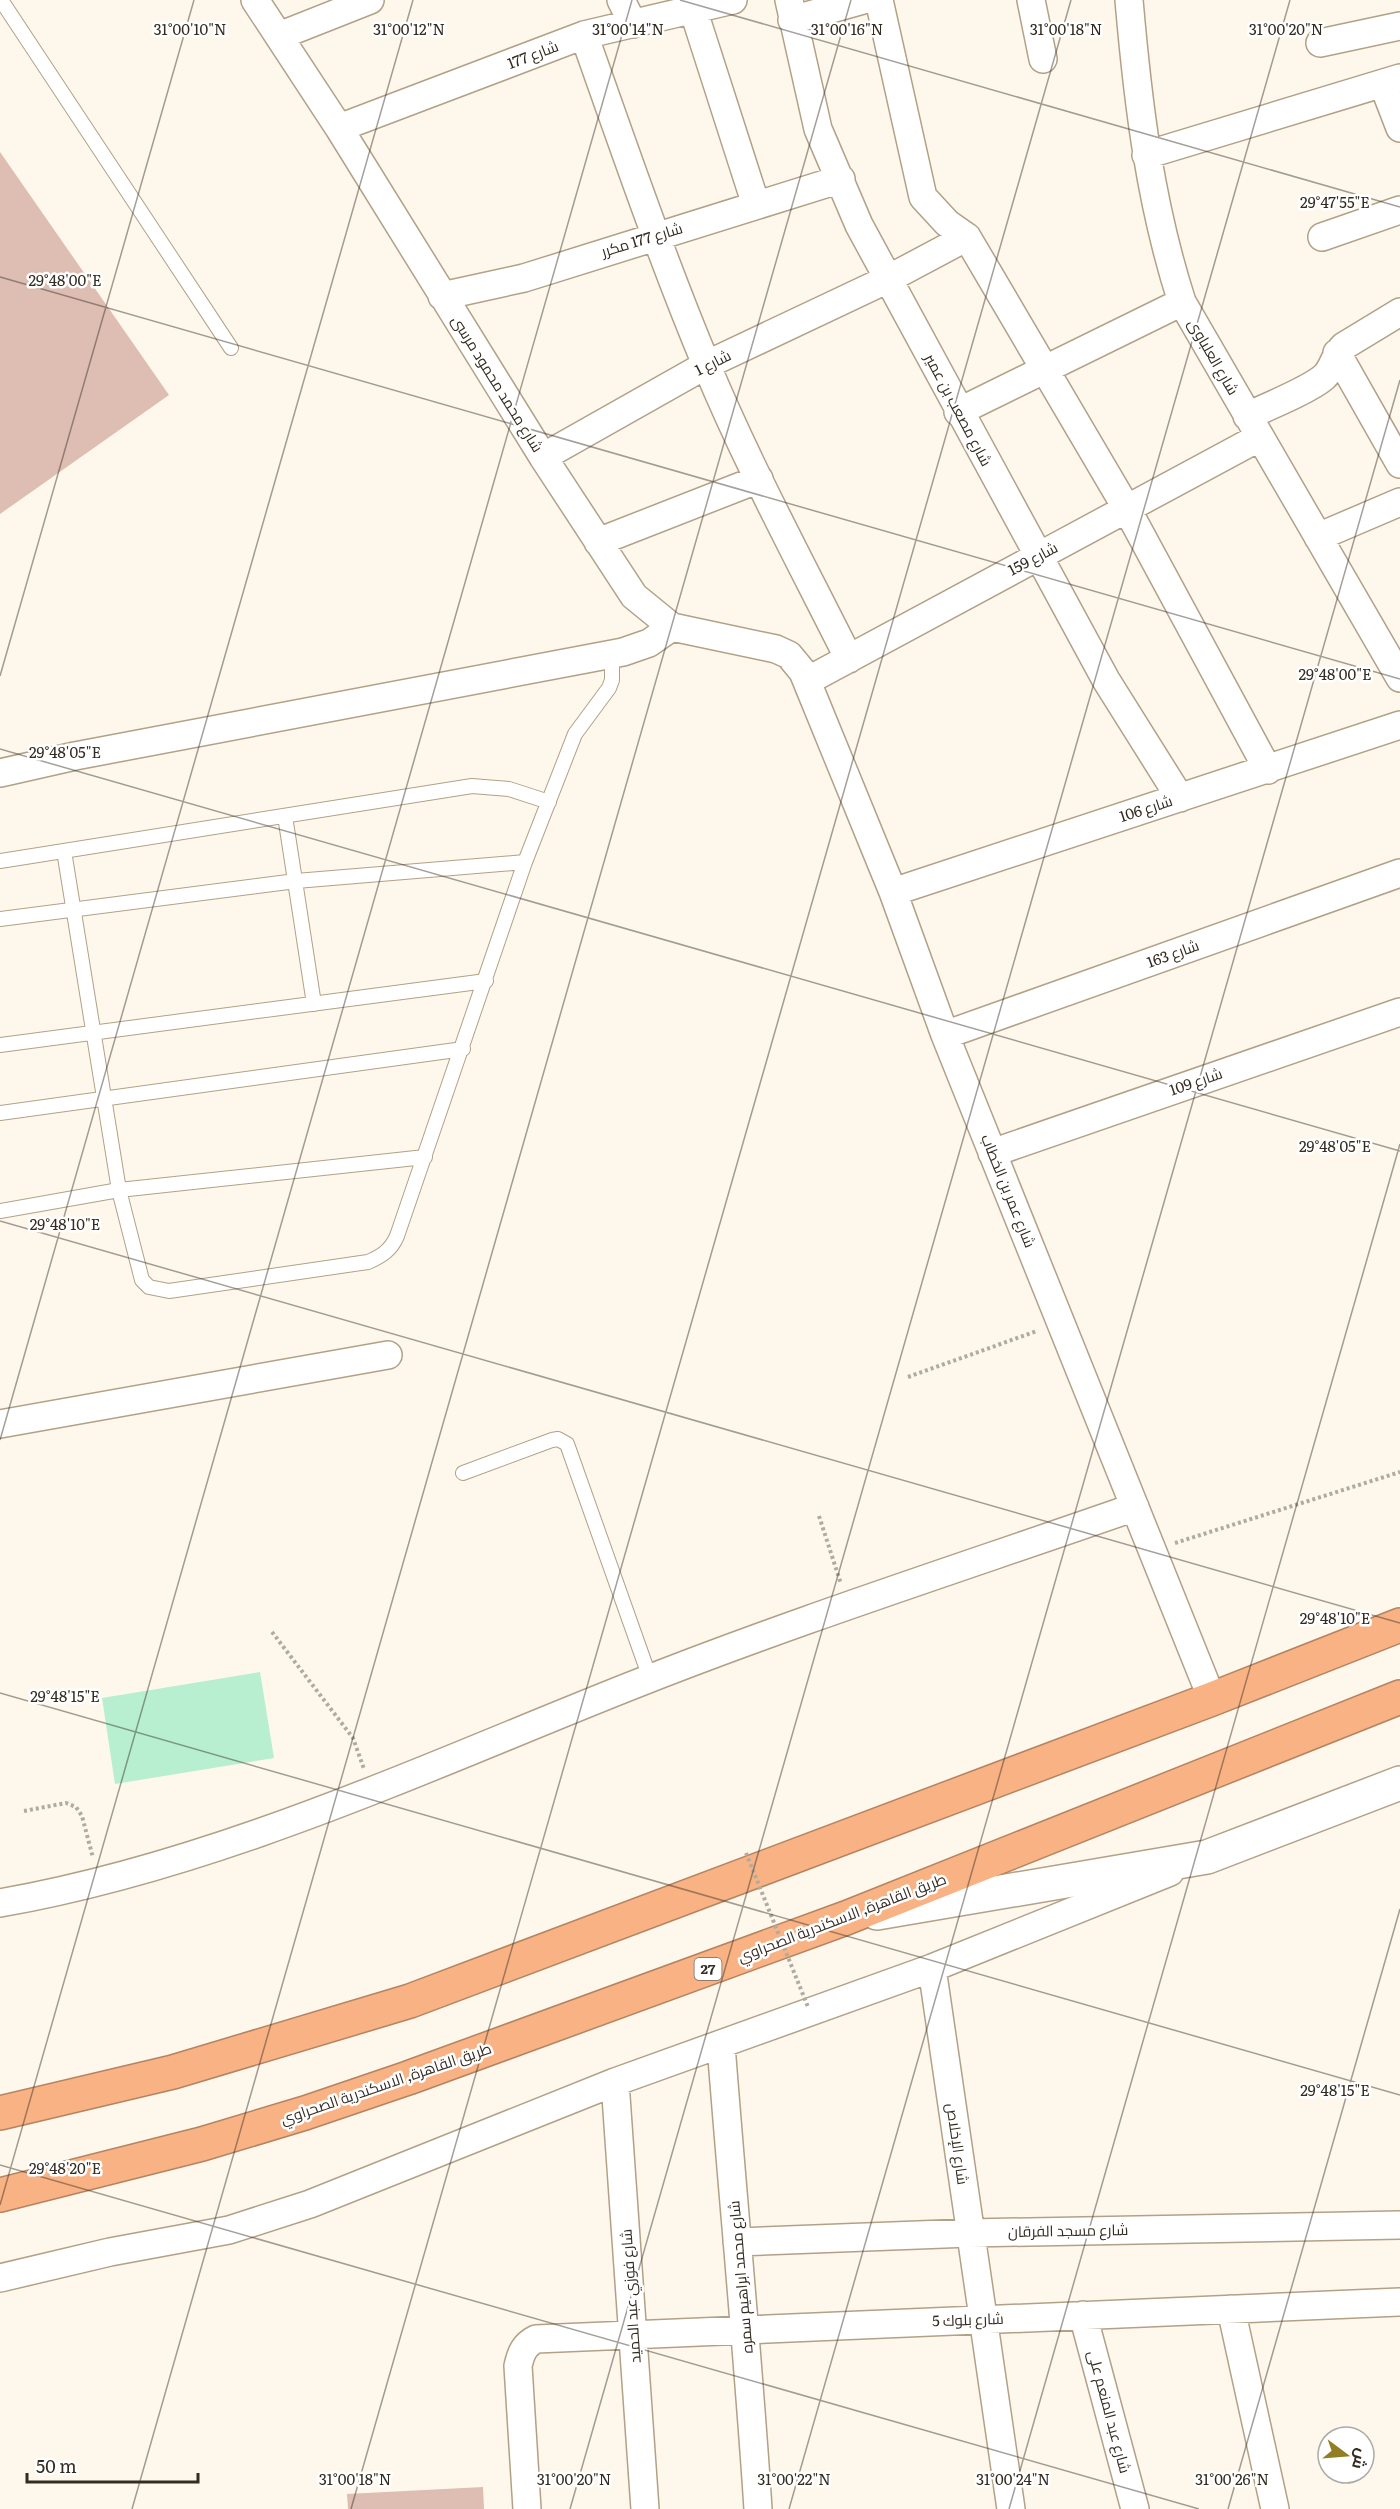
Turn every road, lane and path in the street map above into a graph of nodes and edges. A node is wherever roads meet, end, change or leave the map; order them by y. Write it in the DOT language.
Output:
graph roads {
  1 [pos="1,0"];
  2 [pos="255,0"];
  3 [pos="370,0"];
  4 [pos="731,0"];
  5 [pos="863,0"];
  6 [pos="879,0"];
  7 [pos="1031,0"];
  8 [pos="1129,0"];
  9 [pos="693,9"];
  10 [pos="790,10"];
  11 [pos="627,12"];
  12 [pos="1400,26"];
  13 [pos="584,35"];
  14 [pos="279,36"];
  15 [pos="1320,43"];
  16 [pos="1043,59"];
  17 [pos="1391,81"];
  18 [pos="339,128"];
  19 [pos="1400,128"];
  20 [pos="1146,155"];
  21 [pos="841,179"];
  22 [pos="756,205"];
  23 [pos="1400,210"];
  24 [pos="656,236"];
  25 [pos="967,237"];
  26 [pos="1322,237"];
  27 [pos="888,279"];
  28 [pos="442,296"];
  29 [pos="1182,302"];
  30 [pos="1400,312"];
  31 [pos="231,348"];
  32 [pos="1337,353"];
  33 [pos="706,365"];
  34 [pos="1045,369"];
  35 [pos="958,412"];
  36 [pos="1254,427"];
  37 [pos="543,456"];
  38 [pos="1400,464"];
  39 [pos="759,479"];
  40 [pos="1400,502"];
  41 [pos="1127,508"];
  42 [pos="1318,537"];
  43 [pos="598,542"];
  44 [pos="1038,557"];
  45 [pos="672,627"];
  46 [pos="612,654"];
  47 [pos="849,659"];
  48 [pos="1400,678"];
  49 [pos="807,681"];
  50 [pos="1400,725"];
  51 [pos="1268,770"];
  52 [pos="0,773"];
  53 [pos="1179,798"];
  54 [pos="549,802"];
  55 [pos="285,816"];
  56 [pos="63,851"];
  57 [pos="0,861"];
  58 [pos="525,862"];
  59 [pos="1400,873"];
  60 [pos="296,881"];
  61 [pos="893,892"];
  62 [pos="74,910"];
  63 [pos="0,919"];
  64 [pos="486,981"];
  65 [pos="314,1004"];
  66 [pos="1400,1012"];
  67 [pos="94,1032"];
  68 [pos="945,1035"];
  69 [pos="0,1045"];
  70 [pos="463,1049"];
  71 [pos="102,1098"];
  72 [pos="0,1113"];
  73 [pos="992,1153"];
  74 [pos="425,1157"];
  75 [pos="119,1190"];
  76 [pos="0,1211"];
  77 [pos="1060,1322"];
  78 [pos="388,1355"];
  79 [pos="908,1377"];
  80 [pos="0,1424"];
  81 [pos="1400,1472"];
  82 [pos="463,1473"];
  83 [pos="1135,1507"];
  84 [pos="819,1516"];
  85 [pos="1152,1550"];
  86 [pos="849,1607"];
  87 [pos="1400,1625"];
  88 [pos="272,1632"];
  89 [pos="650,1678"];
  90 [pos="1400,1697"];
  91 [pos="1212,1698"];
  92 [pos="1400,1783"];
  93 [pos="370,1790"];
  94 [pos="24,1811"];
  95 [pos="746,1853"];
  96 [pos="1207,1857"];
  97 [pos="99,1882"];
  98 [pos="0,1903"];
  99 [pos="846,1918"];
  100 [pos="932,1968"];
  101 [pos="808,2007"];
  102 [pos="721,2045"];
  103 [pos="615,2082"];
  104 [pos="0,2113"];
  105 [pos="0,2195"];
  106 [pos="1400,2225"];
  107 [pos="970,2233"];
  108 [pos="737,2242"];
  109 [pos="0,2278"];
  110 [pos="1400,2302"];
  111 [pos="1232,2309"];
  112 [pos="1083,2315"];
  113 [pos="983,2320"];
  114 [pos="746,2330"];
  115 [pos="635,2335"];
  116 [pos="527,2509"];
  117 [pos="645,2509"];
  118 [pos="758,2509"];
  119 [pos="1011,2509"];
  120 [pos="1135,2509"];
  121 [pos="1275,2509"];
  1 -- 31 [label="lane"];
  2 -- 14 [label="street, شارع محمد محمود مرسى"];
  3 -- 14 [label="street"];
  4 -- 9 [label="street, شارع 177"];
  5 -- 10 [label="street"];
  6 -- 25 [label="street"];
  7 -- 16 [label="street"];
  8 -- 20 [label="street, شارع العلباوى"];
  9 -- 11 [label="street, شارع 177"];
  9 -- 22 [label="street"];
  10 -- 21 [label="street, شارع مصعب بن عمير"];
  11 -- 13 [label="street, شارع 177"];
  12 -- 15 [label="street"];
  13 -- 18 [label="street, شارع 177"];
  13 -- 24 [label="street"];
  14 -- 18 [label="street, شارع محمد محمود مرسى"];
  17 -- 19 [label="street"];
  17 -- 20 [label="street"];
  18 -- 28 [label="street, شارع محمد محمود مرسى"];
  20 -- 29 [label="street, شارع العلباوى"];
  21 -- 22 [label="street, شارع 177 مكرر"];
  21 -- 27 [label="street, شارع مصعب بن عمير"];
  22 -- 24 [label="street, شارع 177 مكرر"];
  23 -- 26 [label="street"];
  24 -- 28 [label="street, شارع 177 مكرر"];
  24 -- 33 [label="street"];
  25 -- 27 [label="street, شارع 1"];
  25 -- 34 [label="street"];
  27 -- 33 [label="street, شارع 1"];
  27 -- 35 [label="street, شارع مصعب بن عمير"];
  28 -- 37 [label="street, شارع محمد محمود مرسى"];
  29 -- 34 [label="street"];
  29 -- 36 [label="street, شارع العلباوى"];
  30 -- 32 [label="street"];
  32 -- 36 [label="street, شارع 159"];
  32 -- 38 [label="street"];
  33 -- 37 [label="street, شارع 1"];
  33 -- 39 [label="street"];
  34 -- 35 [label="street"];
  34 -- 41 [label="street"];
  35 -- 44 [label="street, شارع مصعب بن عمير"];
  36 -- 41 [label="street, شارع 159"];
  36 -- 42 [label="street, شارع العلباوى"];
  37 -- 43 [label="street, شارع محمد محمود مرسى"];
  39 -- 43 [label="street"];
  39 -- 47 [label="street"];
  40 -- 42 [label="street"];
  41 -- 44 [label="street, شارع 159"];
  41 -- 51 [label="street"];
  42 -- 48 [label="street, شارع العلباوى"];
  43 -- 45 [label="street, شارع محمد محمود مرسى"];
  44 -- 47 [label="street, شارع 159"];
  44 -- 53 [label="street, شارع مصعب بن عمير"];
  45 -- 46 [label="street"];
  45 -- 49 [label="street, شارع محمد محمود مرسى"];
  46 -- 52 [label="street"];
  46 -- 54 [label="lane"];
  47 -- 49 [label="street, شارع 159"];
  49 -- 61 [label="street, شارع عمر بن الخطاب"];
  50 -- 51 [label="street, شارع 106"];
  51 -- 53 [label="street, شارع 106"];
  53 -- 61 [label="street, شارع 106"];
  54 -- 55 [label="lane"];
  54 -- 58 [label="lane"];
  55 -- 56 [label="lane"];
  55 -- 60 [label="lane"];
  56 -- 57 [label="lane"];
  56 -- 62 [label="lane"];
  58 -- 60 [label="lane"];
  58 -- 64 [label="lane"];
  59 -- 68 [label="street, شارع 163"];
  60 -- 62 [label="lane"];
  60 -- 65 [label="lane"];
  61 -- 68 [label="street, شارع عمر بن الخطاب"];
  62 -- 63 [label="lane"];
  62 -- 67 [label="lane"];
  64 -- 65 [label="lane"];
  64 -- 70 [label="lane"];
  65 -- 67 [label="lane"];
  66 -- 73 [label="street, شارع 109"];
  67 -- 69 [label="lane"];
  67 -- 71 [label="lane"];
  68 -- 73 [label="street, شارع عمر بن الخطاب"];
  70 -- 71 [label="lane"];
  70 -- 74 [label="lane"];
  71 -- 72 [label="lane"];
  71 -- 75 [label="lane"];
  73 -- 77 [label="street, شارع عمر بن الخطاب"];
  74 -- 75 [label="lane"];
  74 -- 75 [label="lane"];
  75 -- 76 [label="lane"];
  77 -- 79 [label="path"];
  77 -- 83 [label="street, شارع عمر بن الخطاب"];
  78 -- 80 [label="street"];
  81 -- 85 [label="path"];
  82 -- 89 [label="lane"];
  83 -- 85 [label="street, شارع عمر بن الخطاب"];
  83 -- 86 [label="street"];
  84 -- 86 [label="path"];
  85 -- 91 [label="street, شارع عمر بن الخطاب"];
  86 -- 89 [label="street"];
  87 -- 91 [label="highway"];
  88 -- 93 [label="path"];
  89 -- 93 [label="street"];
  90 -- 99 [label="highway, طريق القاهرة, الاسكندرية الصحراوي / 27"];
  91 -- 104 [label="highway"];
  92 -- 96 [label="street"];
  93 -- 97 [label="street"];
  94 -- 97 [label="path"];
  95 -- 101 [label="path, bridge"];
  96 -- 99 [label="street"];
  96 -- 100 [label="street"];
  97 -- 98 [label="street"];
  99 -- 105 [label="highway, طريق القاهرة, الاسكندرية الصحراوي / 27"];
  100 -- 102 [label="street"];
  100 -- 107 [label="street, شارع الإخلاص"];
  102 -- 103 [label="street"];
  102 -- 108 [label="street, شارع محمد ابراهيم سمره"];
  103 -- 109 [label="street"];
  103 -- 115 [label="street, شارع فوزي عبد الحميد"];
  106 -- 107 [label="street, شارع مسجد الفرقان"];
  107 -- 108 [label="street, شارع مسجد الفرقان"];
  107 -- 113 [label="street, شارع الإخلاص"];
  108 -- 114 [label="street, شارع محمد ابراهيم سمره"];
  110 -- 111 [label="street, شارع بلوك 5"];
  111 -- 112 [label="street, شارع بلوك 5"];
  111 -- 121 [label="street"];
  112 -- 113 [label="street, شارع بلوك 5"];
  112 -- 120 [label="street, شارع عبد المنعم على"];
  113 -- 114 [label="street, شارع بلوك 5"];
  113 -- 119 [label="street, شارع الإخلاص"];
  114 -- 115 [label="street, شارع بلوك 5"];
  114 -- 118 [label="street, شارع محمد ابراهيم سمره"];
  115 -- 116 [label="street, شارع بلوك 5"];
  115 -- 117 [label="street, شارع فوزي عبد الحميد"];
}
